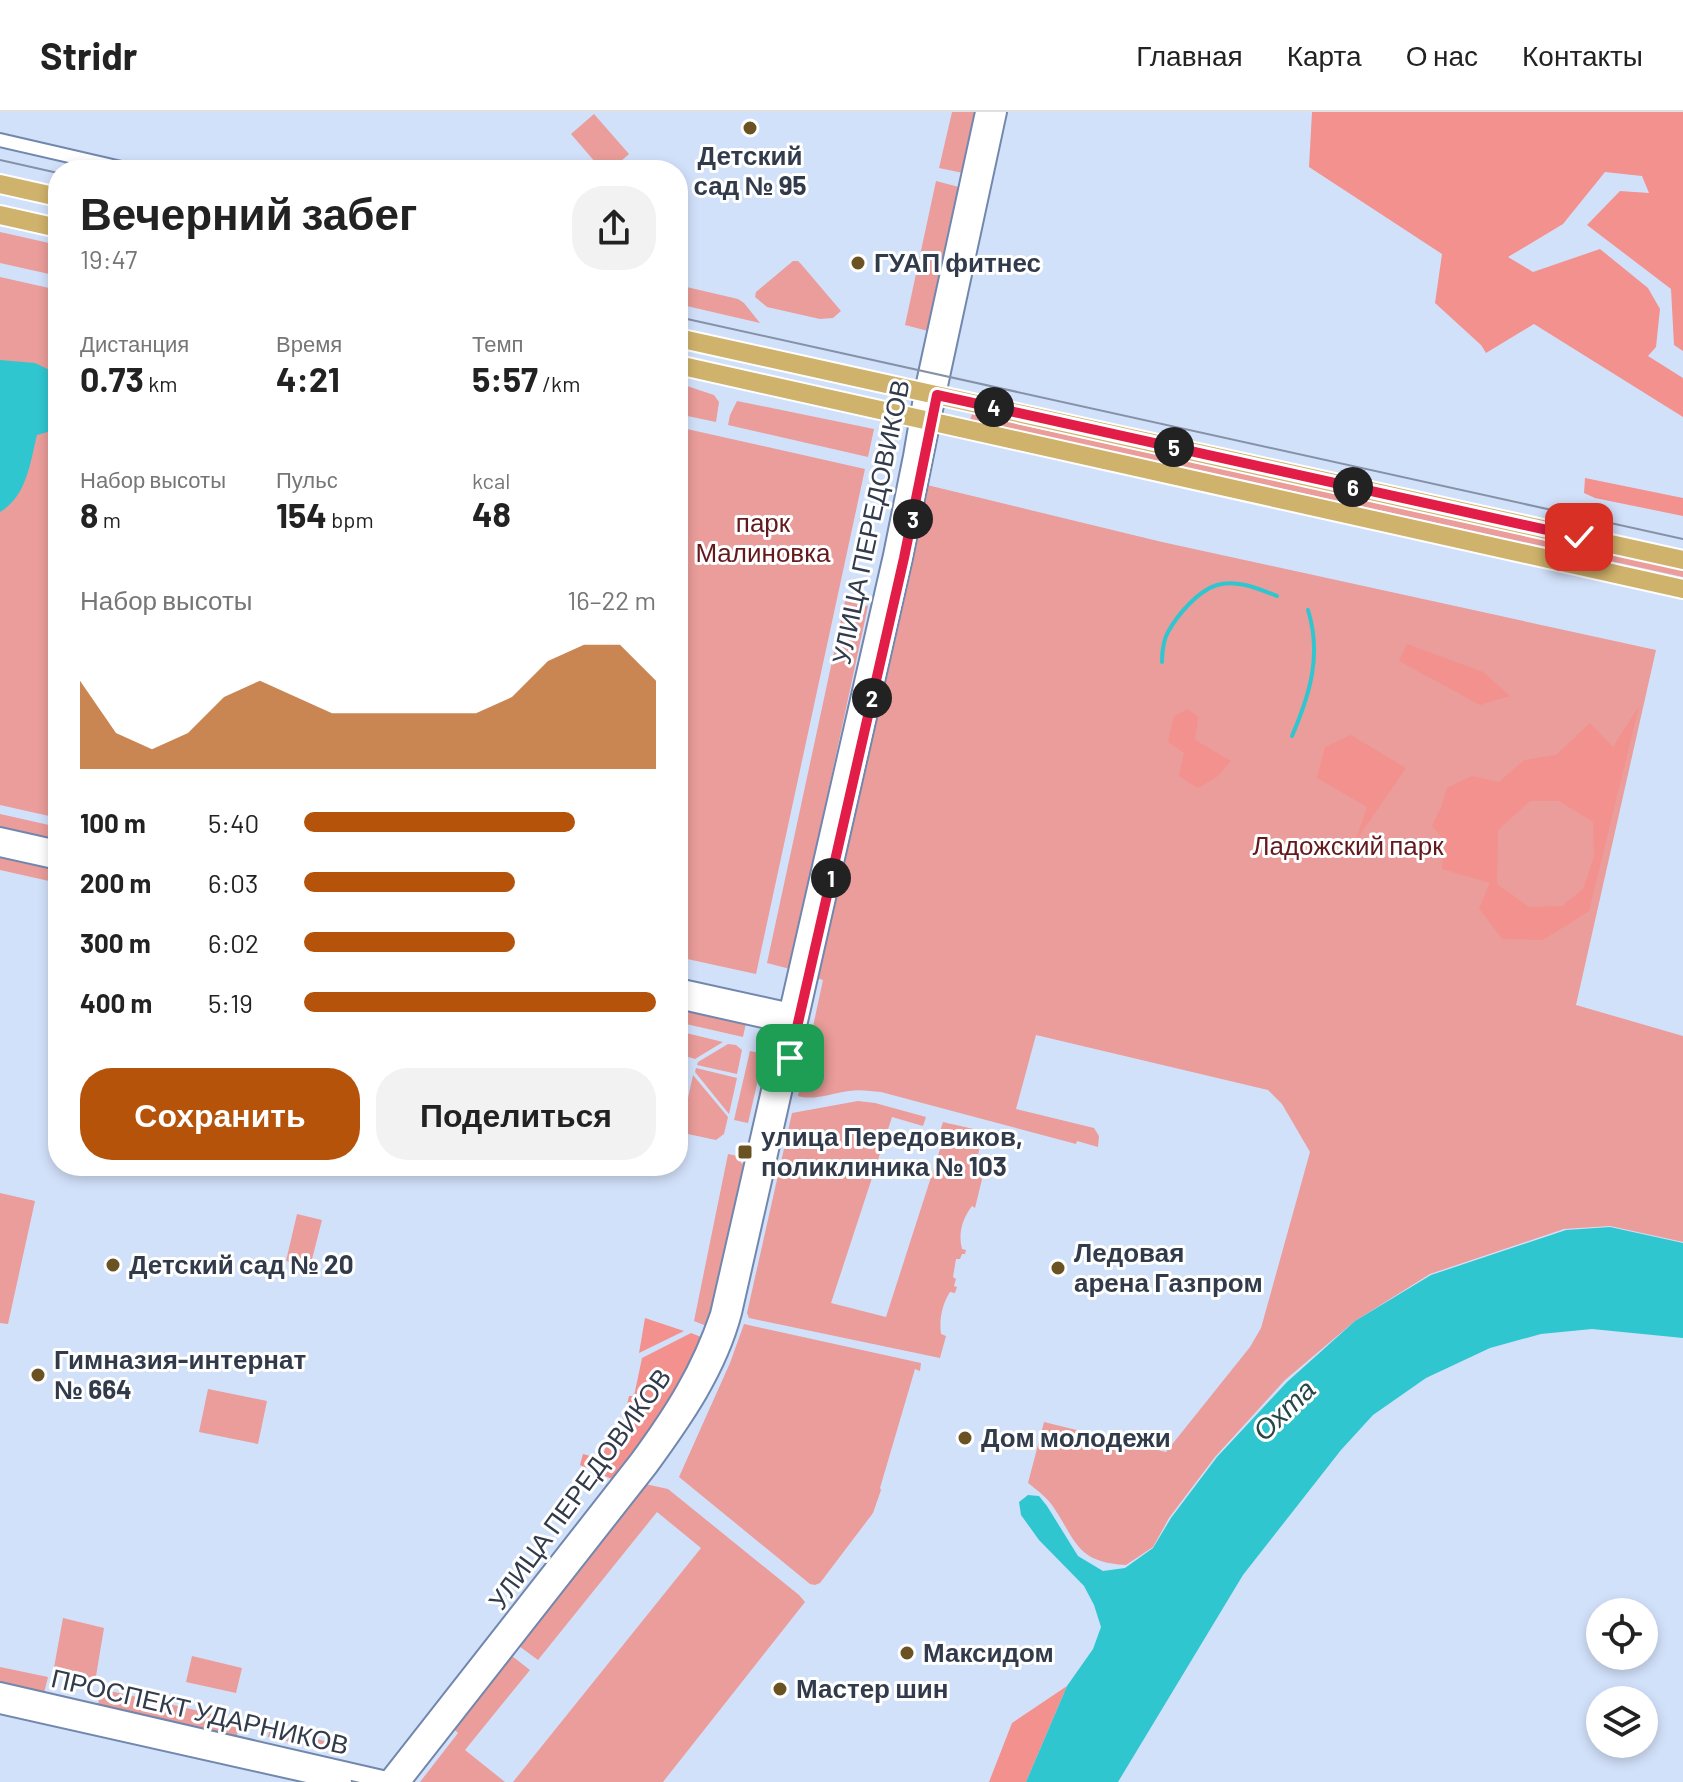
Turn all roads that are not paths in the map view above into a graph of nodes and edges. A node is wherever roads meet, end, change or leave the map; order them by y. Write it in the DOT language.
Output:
graph roads {
  1 [pos="984,112"];
  2 [pos="998,112"];
  3 [pos="0,140"];
  4 [pos="87,160"];
  5 [pos="0,184"];
  6 [pos="48,195"];
  7 [pos="0,215"];
  8 [pos="48,226"];
  9 [pos="688,340"];
  10 [pos="688,367"];
  11 [pos="930,393"];
  12 [pos="925,420"];
  13 [pos="1683,560"];
  14 [pos="1683,589"];
  15 [pos="0,836"];
  16 [pos="48,847"];
  17 [pos="0,848"];
  18 [pos="48,859"];
  19 [pos="688,990"];
  20 [pos="688,1002"];
  21 [pos="790,1018"];
  22 [pos="0,1691"];
  23 [pos="0,1705"];
  24 [pos="391,1781"];
  25 [pos="343,1782"];
  1 -- 11 [label="street, УЛИЦА ПЕРЕДОВИКОВ"];
  2 -- 11 [label="street, УЛИЦА ПЕРЕДОВИКОВ"];
  3 -- 4 [label="street"];
  5 -- 6 [label="main road"];
  7 -- 8 [label="main road"];
  9 -- 11 [label="main road"];
  10 -- 12 [label="main road"];
  11 -- 12 [label="street, УЛИЦА ПЕРЕДОВИКОВ"];
  11 -- 13 [label="main road"];
  12 -- 14 [label="main road"];
  12 -- 21 [label="street, УЛИЦА ПЕРЕДОВИКОВ"];
  15 -- 16 [label="street"];
  17 -- 18 [label="street"];
  19 -- 21 [label="street"];
  20 -- 21 [label="street"];
  21 -- 24 [label="street, УЛИЦА ПЕРЕДОВИКОВ"];
  22 -- 24 [label="street, ПРОСПЕКТ УДАРНИКОВ"];
  23 -- 25 [label="street, ПРОСПЕКТ УДАРНИКОВ"];
}
